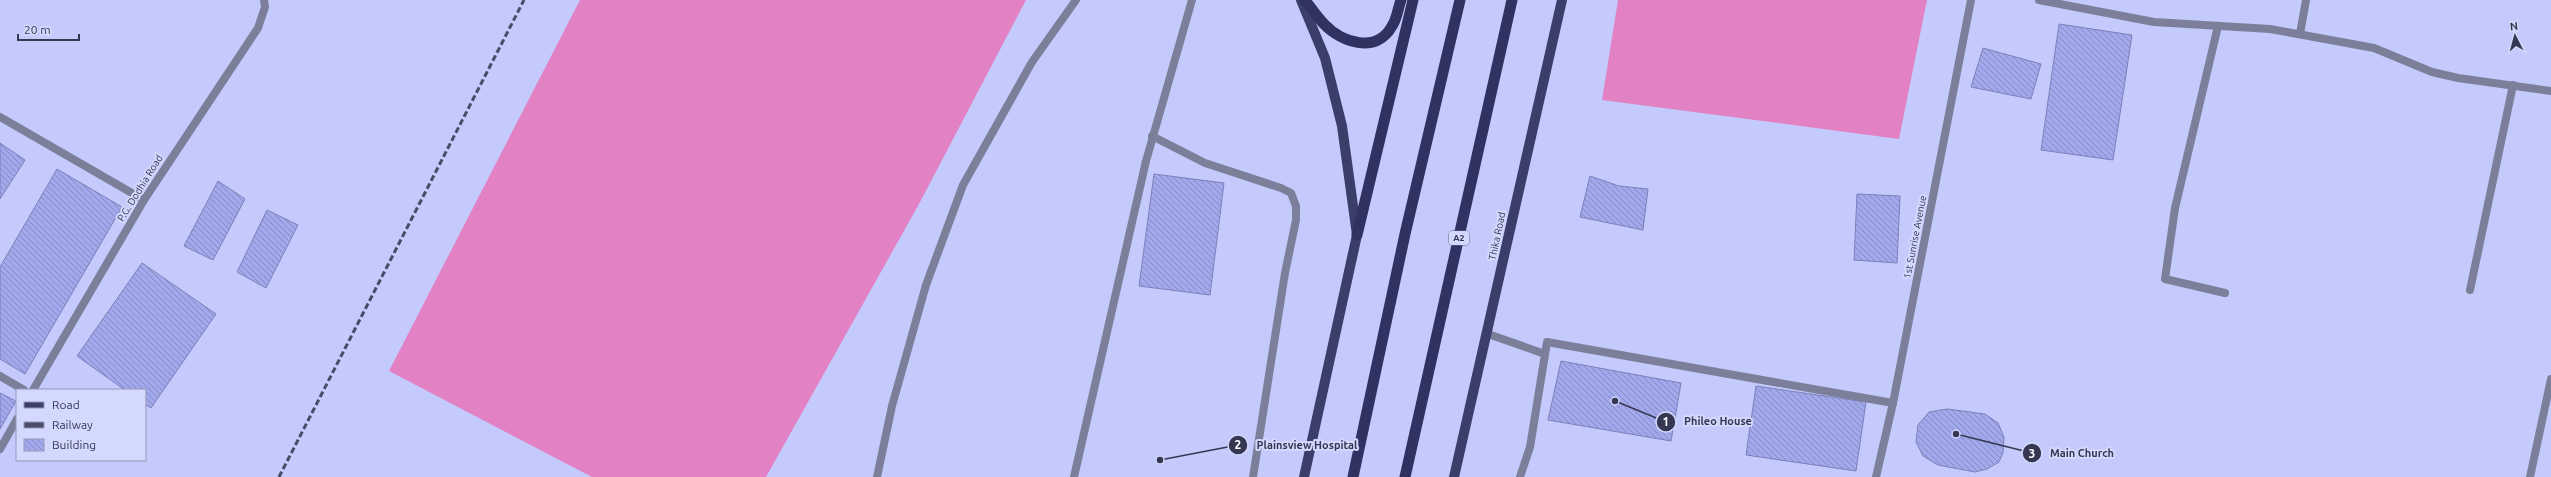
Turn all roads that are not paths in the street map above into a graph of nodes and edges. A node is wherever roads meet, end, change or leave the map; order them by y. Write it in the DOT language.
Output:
graph roads {
  1 [pos="264,0"];
  2 [pos="1076,0"];
  3 [pos="1192,0"];
  4 [pos="1301,0"];
  5 [pos="1305,0"];
  6 [pos="1401,0"];
  7 [pos="1413,0"];
  8 [pos="1460,0"];
  9 [pos="1512,0"];
  10 [pos="1562,0"];
  11 [pos="1970,0"];
  12 [pos="2039,0"];
  13 [pos="2306,0"];
  14 [pos="2218,26"];
  15 [pos="2300,34"];
  16 [pos="2513,85"];
  17 [pos="2551,91"];
  18 [pos="0,117"];
  19 [pos="1152,136"];
  20 [pos="144,200"];
  21 [pos="1357,235"];
  22 [pos="2470,290"];
  23 [pos="2225,293"];
  24 [pos="1488,334"];
  25 [pos="1545,354"];
  26 [pos="0,376"];
  27 [pos="2551,379"];
  28 [pos="22,389"];
  29 [pos="34,389"];
  30 [pos="1893,402"];
  31 [pos="16,421"];
  32 [pos="0,449"];
  33 [pos="877,477"];
  34 [pos="1074,477"];
  35 [pos="1253,477"];
  36 [pos="1304,477"];
  37 [pos="1354,477"];
  38 [pos="1405,477"];
  39 [pos="1454,477"];
  40 [pos="1520,477"];
  41 [pos="1876,477"];
  42 [pos="2530,477"];
  1 -- 20 [label="street, P.G. Dodhia Road"];
  2 -- 33 [label="street"];
  3 -- 19 [label="street"];
  4 -- 21 [label="main road"];
  5 -- 6 [label="highway"];
  7 -- 21 [label="highway"];
  8 -- 37 [label="highway"];
  9 -- 38 [label="highway, A2"];
  10 -- 24 [label="main road, Thika Road"];
  11 -- 30 [label="street, 1st Sunrise Avenue"];
  12 -- 14 [label="street"];
  13 -- 15 [label="street"];
  14 -- 15 [label="street"];
  14 -- 23 [label="street"];
  15 -- 16 [label="street"];
  16 -- 17 [label="street"];
  16 -- 22 [label="street"];
  18 -- 20 [label="street"];
  19 -- 34 [label="street"];
  19 -- 35 [label="street"];
  20 -- 29 [label="street, P.G. Dodhia Road"];
  21 -- 36 [label="main road"];
  24 -- 25 [label="street"];
  24 -- 39 [label="main road, Thika Road"];
  25 -- 30 [label="street"];
  25 -- 40 [label="street"];
  26 -- 28 [label="street"];
  27 -- 42 [label="street"];
  30 -- 41 [label="street, 1st Sunrise Avenue"];
  31 -- 32 [label="street"];
}
